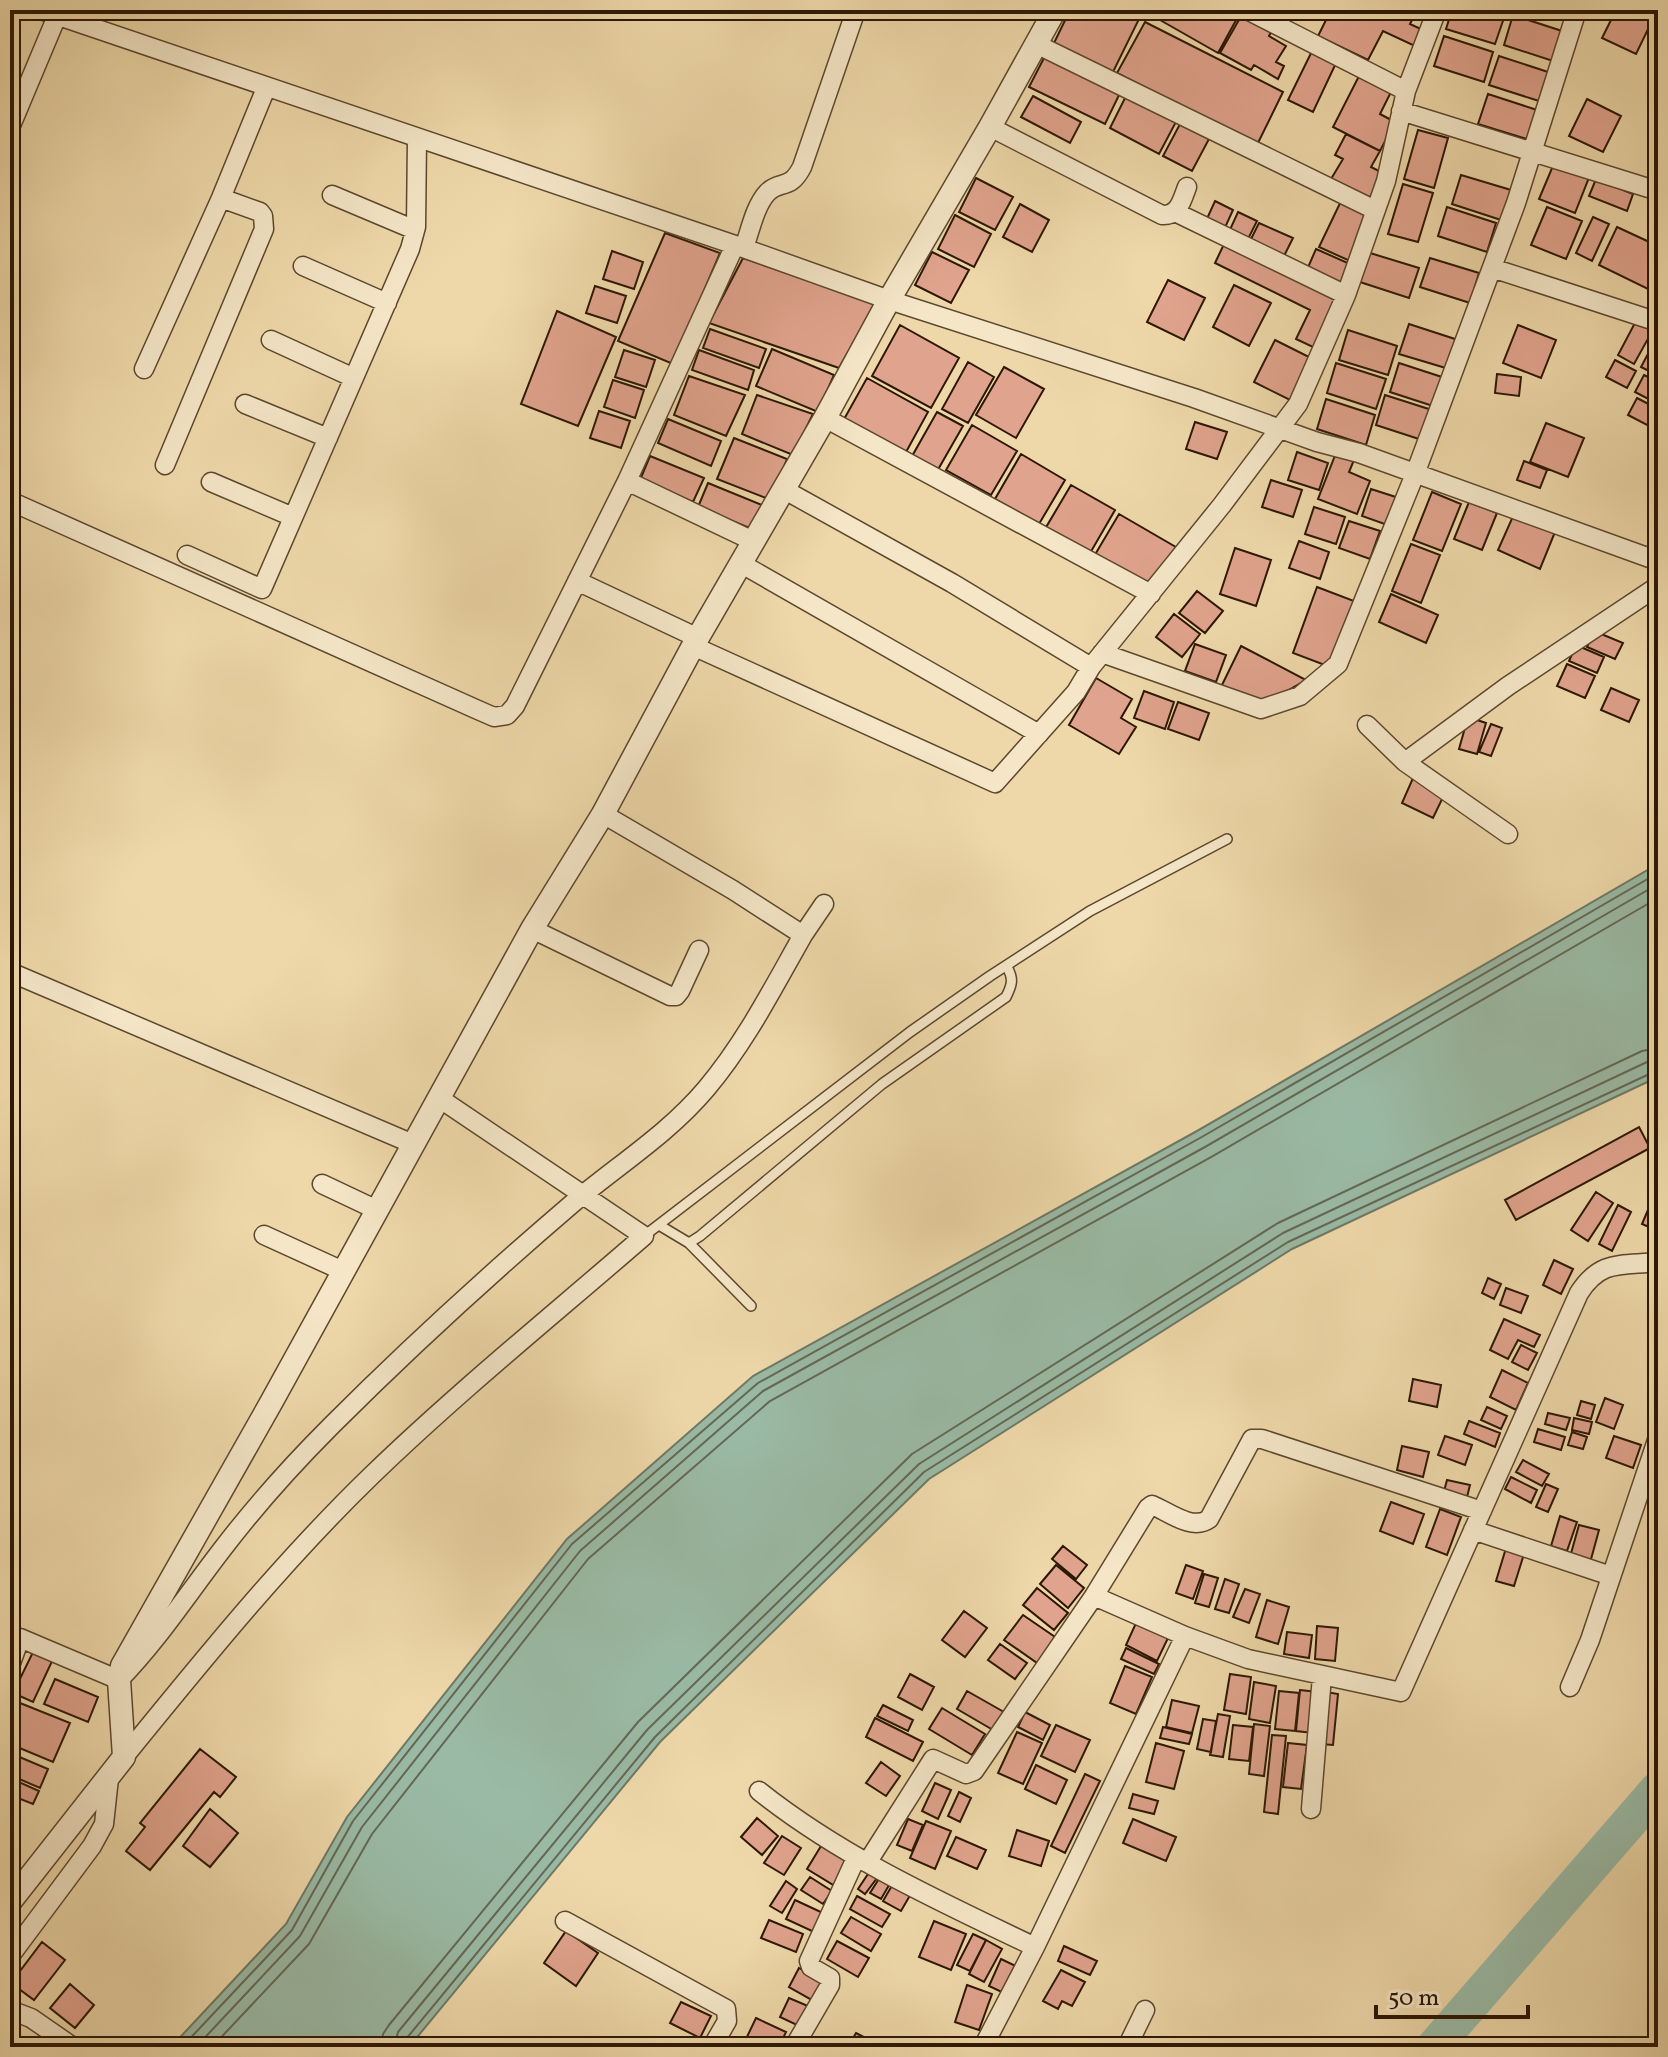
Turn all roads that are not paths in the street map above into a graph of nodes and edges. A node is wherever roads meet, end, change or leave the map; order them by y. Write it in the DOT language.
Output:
graph roads {
  1 [pos="856,10"];
  2 [pos="1055,10"];
  3 [pos="1247,10"];
  4 [pos="1437,10"];
  5 [pos="1577,10"];
  6 [pos="49,13"];
  7 [pos="1036,44"];
  8 [pos="266,88"];
  9 [pos="1406,91"];
  10 [pos="1401,111"];
  11 [pos="990,127"];
  12 [pos="10,128"];
  13 [pos="417,138"];
  14 [pos="1533,151"];
  15 [pos="1187,187"];
  16 [pos="1658,191"];
  17 [pos="332,195"];
  18 [pos="221,198"];
  19 [pos="1375,210"];
  20 [pos="1175,212"];
  21 [pos="415,230"];
  22 [pos="740,246"];
  23 [pos="303,266"];
  24 [pos="1492,268"];
  25 [pos="1346,295"];
  26 [pos="889,300"];
  27 [pos="387,303"];
  28 [pos="1658,322"];
  29 [pos="271,340"];
  30 [pos="144,369"];
  31 [pos="354,378"];
  32 [pos="245,404"];
  33 [pos="825,418"];
  34 [pos="1280,429"];
  35 [pos="328,438"];
  36 [pos="165,465"];
  37 [pos="1415,474"];
  38 [pos="627,481"];
  39 [pos="211,482"];
  40 [pos="783,489"];
  41 [pos="10,501"];
  42 [pos="293,517"];
  43 [pos="753,541"];
  44 [pos="187,555"];
  45 [pos="1658,561"];
  46 [pos="740,563"];
  47 [pos="577,581"];
  48 [pos="1658,586"];
  49 [pos="1151,594"];
  50 [pos="695,642"];
  51 [pos="1096,660"];
  52 [pos="1367,725"];
  53 [pos="1039,734"];
  54 [pos="1405,762"];
  55 [pos="603,814"];
  56 [pos="1508,834"];
  57 [pos="1227,839"];
  58 [pos="824,904"];
  59 [pos="532,929"];
  60 [pos="803,935"];
  61 [pos="699,950"];
  62 [pos="1007,967"];
  63 [pos="10,972"];
  64 [pos="439,1098"];
  65 [pos="413,1144"];
  66 [pos="322,1184"];
  67 [pos="584,1194"];
  68 [pos="377,1210"];
  69 [pos="652,1230"];
  70 [pos="264,1235"];
  71 [pos="689,1243"];
  72 [pos="1658,1262"];
  73 [pos="343,1271"];
  74 [pos="751,1306"];
  75 [pos="1658,1437"];
  76 [pos="1482,1511"];
  77 [pos="1473,1530"];
  78 [pos="1611,1576"];
  79 [pos="1094,1596"];
  80 [pos="1185,1636"];
  81 [pos="10,1666"];
  82 [pos="1322,1676"];
  83 [pos="1570,1687"];
  84 [pos="120,1688"];
  85 [pos="124,1757"];
  86 [pos="109,1778"];
  87 [pos="759,1791"];
  88 [pos="1311,1809"];
  89 [pos="861,1861"];
  90 [pos="10,1902"];
  91 [pos="565,1921"];
  92 [pos="1035,1947"];
  93 [pos="10,1956"];
  94 [pos="10,2010"];
  95 [pos="1145,2010"];
  96 [pos="73,2047"];
  97 [pos="712,2047"];
  98 [pos="794,2047"];
  99 [pos="983,2047"];
  100 [pos="1127,2047"];
  1 -- 22 [label="street"];
  2 -- 7 [label="street"];
  3 -- 9 [label="street"];
  4 -- 9 [label="street"];
  5 -- 14 [label="street"];
  6 -- 8 [label="street"];
  6 -- 12 [label="street"];
  7 -- 11 [label="street"];
  7 -- 19 [label="street"];
  8 -- 13 [label="street"];
  8 -- 18 [label="street"];
  9 -- 10 [label="street"];
  10 -- 14 [label="street"];
  10 -- 19 [label="street"];
  11 -- 20 [label="street"];
  11 -- 26 [label="street"];
  13 -- 21 [label="street"];
  13 -- 22 [label="street"];
  14 -- 16 [label="street"];
  14 -- 24 [label="street"];
  15 -- 20 [label="street"];
  17 -- 21 [label="street"];
  18 -- 30 [label="street"];
  18 -- 36 [label="street"];
  19 -- 25 [label="street"];
  20 -- 25 [label="street"];
  21 -- 27 [label="street"];
  22 -- 26 [label="street"];
  22 -- 38 [label="street"];
  23 -- 27 [label="street"];
  24 -- 28 [label="street"];
  24 -- 37 [label="street"];
  25 -- 34 [label="street"];
  26 -- 33 [label="street"];
  26 -- 34 [label="street"];
  27 -- 31 [label="street"];
  29 -- 31 [label="street"];
  31 -- 35 [label="street"];
  32 -- 35 [label="street"];
  33 -- 40 [label="street"];
  33 -- 49 [label="street"];
  34 -- 37 [label="street"];
  34 -- 49 [label="street"];
  35 -- 42 [label="street"];
  37 -- 45 [label="street"];
  37 -- 51 [label="street"];
  38 -- 43 [label="street"];
  38 -- 47 [label="street"];
  39 -- 42 [label="street"];
  40 -- 43 [label="street"];
  40 -- 51 [label="street"];
  41 -- 47 [label="street"];
  42 -- 44 [label="street"];
  43 -- 46 [label="street"];
  46 -- 50 [label="street"];
  46 -- 53 [label="street"];
  47 -- 50 [label="street"];
  48 -- 54 [label="street"];
  49 -- 51 [label="street"];
  50 -- 53 [label="street"];
  50 -- 55 [label="street"];
  51 -- 53 [label="street"];
  52 -- 54 [label="street"];
  54 -- 56 [label="street"];
  55 -- 59 [label="street"];
  55 -- 60 [label="street"];
  57 -- 62 [label="lane"];
  58 -- 60 [label="street"];
  59 -- 61 [label="street"];
  59 -- 64 [label="street"];
  60 -- 67 [label="street"];
  62 -- 69 [label="lane"];
  62 -- 71 [label="lane"];
  63 -- 65 [label="street"];
  64 -- 65 [label="street"];
  64 -- 67 [label="street"];
  65 -- 68 [label="street"];
  66 -- 68 [label="street"];
  67 -- 69 [label="street"];
  67 -- 84 [label="street"];
  68 -- 73 [label="street"];
  69 -- 71 [label="lane"];
  69 -- 85 [label="street"];
  70 -- 73 [label="street"];
  71 -- 74 [label="lane"];
  72 -- 76 [label="street"];
  73 -- 84 [label="street"];
  75 -- 78 [label="street"];
  76 -- 77 [label="street"];
  76 -- 79 [label="street"];
  77 -- 78 [label="street"];
  77 -- 82 [label="street"];
  78 -- 83 [label="street"];
  79 -- 80 [label="street"];
  79 -- 89 [label="street"];
  80 -- 82 [label="street"];
  80 -- 92 [label="street"];
  81 -- 84 [label="street"];
  82 -- 88 [label="street"];
  84 -- 85 [label="street"];
  85 -- 86 [label="street"];
  86 -- 90 [label="street"];
  86 -- 93 [label="street"];
  87 -- 89 [label="street"];
  89 -- 92 [label="street"];
  89 -- 98 [label="street"];
  91 -- 97 [label="street"];
  92 -- 99 [label="street"];
  94 -- 96 [label="street"];
  95 -- 100 [label="street"];
}
